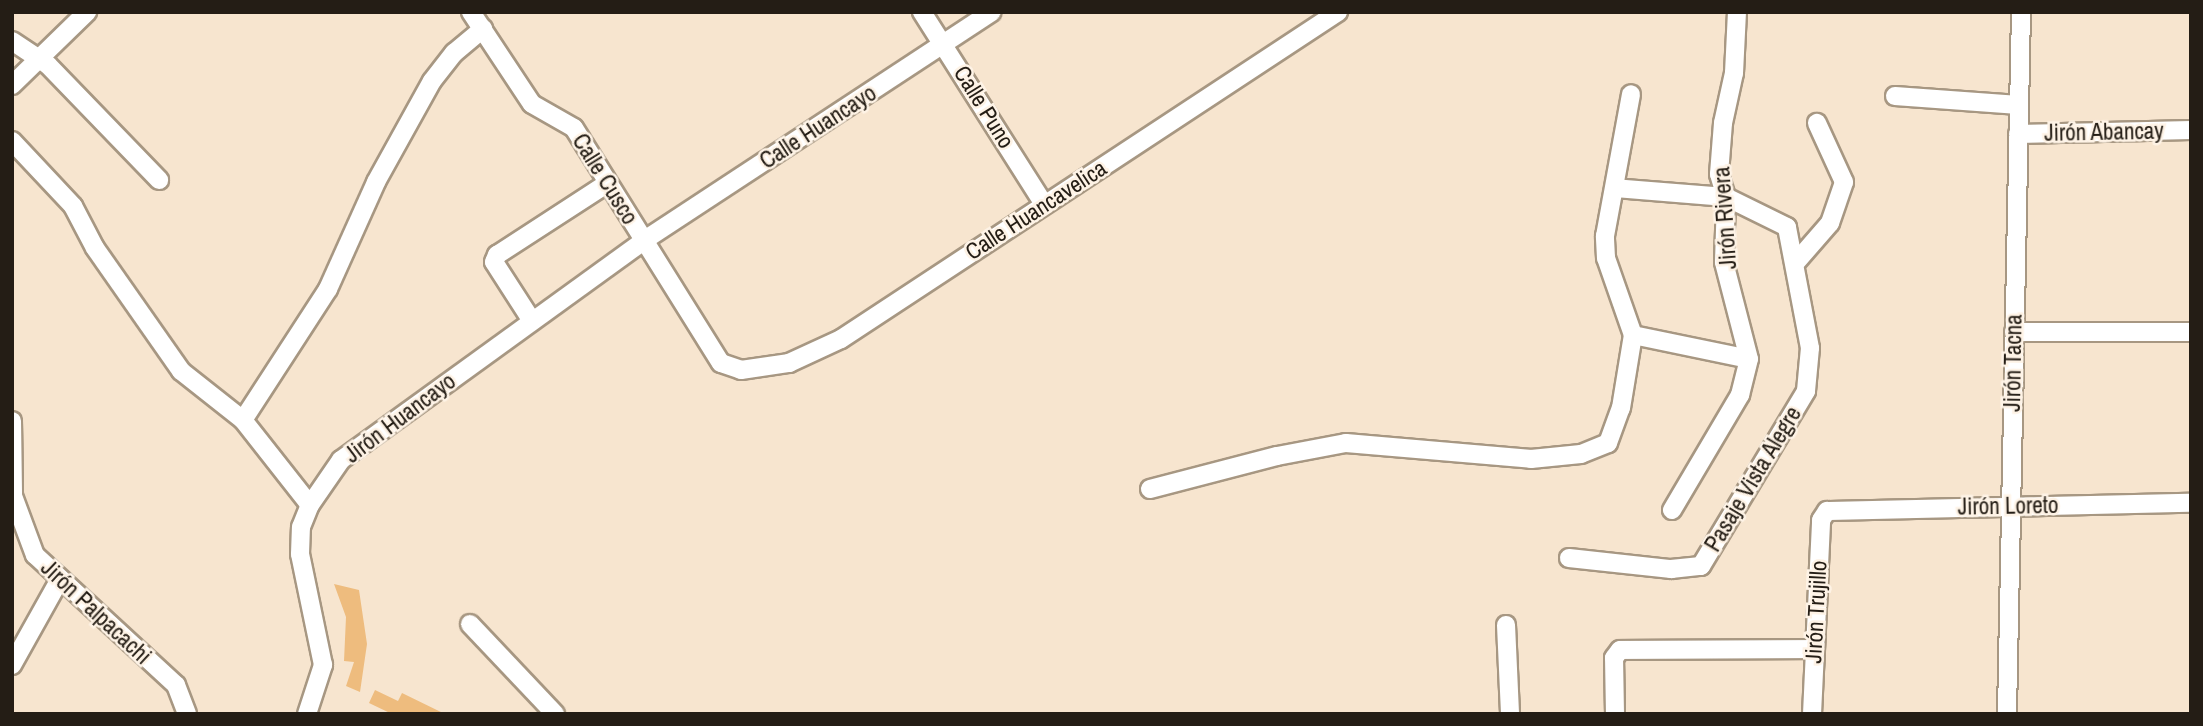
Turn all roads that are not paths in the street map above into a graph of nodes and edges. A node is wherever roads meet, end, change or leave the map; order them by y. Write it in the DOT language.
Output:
graph roads {
  1 [pos="88,12"];
  2 [pos="471,12"];
  3 [pos="922,12"];
  4 [pos="992,12"];
  5 [pos="1338,12"];
  6 [pos="1737,12"];
  7 [pos="2021,12"];
  8 [pos="483,29"];
  9 [pos="12,41"];
  10 [pos="944,44"];
  11 [pos="36,59"];
  12 [pos="12,85"];
  13 [pos="1631,94"];
  14 [pos="1895,96"];
  15 [pos="2019,106"];
  16 [pos="1817,123"];
  17 [pos="2191,130"];
  18 [pos="2018,134"];
  19 [pos="12,141"];
  20 [pos="159,180"];
  21 [pos="608,183"];
  22 [pos="1615,188"];
  23 [pos="1726,197"];
  24 [pos="1044,204"];
  25 [pos="643,241"];
  26 [pos="1797,261"];
  27 [pos="532,321"];
  28 [pos="2014,332"];
  29 [pos="2191,332"];
  30 [pos="1633,335"];
  31 [pos="1749,359"];
  32 [pos="721,363"];
  33 [pos="243,420"];
  34 [pos="12,421"];
  35 [pos="1150,489"];
  36 [pos="13,496"];
  37 [pos="2191,503"];
  38 [pos="310,505"];
  39 [pos="2011,506"];
  40 [pos="1672,510"];
  41 [pos="1825,513"];
  42 [pos="1569,558"];
  43 [pos="59,581"];
  44 [pos="470,624"];
  45 [pos="1506,625"];
  46 [pos="1813,649"];
  47 [pos="12,665"];
  48 [pos="313,712"];
  49 [pos="187,714"];
  50 [pos="555,714"];
  51 [pos="1510,714"];
  52 [pos="1615,714"];
  53 [pos="1812,714"];
  54 [pos="2007,714"];
  1 -- 11 [label="street"];
  2 -- 8 [label="street, Calle Cusco"];
  3 -- 10 [label="street, Calle Puno"];
  4 -- 10 [label="street, Calle Huancayo"];
  5 -- 24 [label="street, Calle Huancavelica"];
  6 -- 23 [label="street, Jirón Rivera"];
  7 -- 15 [label="street, Jirón Tacna"];
  8 -- 21 [label="street, Calle Cusco"];
  8 -- 33 [label="street"];
  9 -- 11 [label="street"];
  10 -- 24 [label="street, Calle Puno"];
  10 -- 25 [label="street, Calle Huancayo"];
  11 -- 12 [label="street"];
  11 -- 20 [label="street"];
  13 -- 22 [label="street"];
  14 -- 15 [label="street"];
  15 -- 18 [label="street, Jirón Tacna"];
  16 -- 26 [label="street"];
  17 -- 18 [label="street, Jirón Abancay"];
  18 -- 28 [label="street, Jirón Tacna"];
  19 -- 33 [label="street"];
  21 -- 25 [label="street, Calle Cusco"];
  21 -- 27 [label="street"];
  22 -- 23 [label="street"];
  22 -- 30 [label="street"];
  23 -- 26 [label="street"];
  23 -- 31 [label="street, Jirón Rivera"];
  24 -- 32 [label="street, Calle Huancavelica"];
  25 -- 27 [label="street, Jirón Huancayo"];
  25 -- 32 [label="street, Calle Cusco"];
  26 -- 42 [label="street, Pasaje Vista Alegre"];
  27 -- 38 [label="street, Jirón Huancayo"];
  28 -- 29 [label="street"];
  28 -- 39 [label="street, Jirón Tacna"];
  30 -- 31 [label="street"];
  30 -- 35 [label="street"];
  31 -- 40 [label="street, Jirón Rivera"];
  33 -- 38 [label="street"];
  34 -- 36 [label="street, Jirón Palpacachi"];
  36 -- 43 [label="street, Jirón Palpacachi"];
  37 -- 39 [label="street, Jirón Loreto"];
  38 -- 48 [label="street, Jirón Huancayo"];
  39 -- 41 [label="street, Jirón Loreto"];
  39 -- 54 [label="street, Jirón Tacna"];
  41 -- 46 [label="street, Jirón Trujillo"];
  43 -- 47 [label="street"];
  43 -- 49 [label="street, Jirón Palpacachi"];
  44 -- 50 [label="street"];
  45 -- 51 [label="street"];
  46 -- 52 [label="street"];
  46 -- 53 [label="street, Jirón Trujillo"];
}
